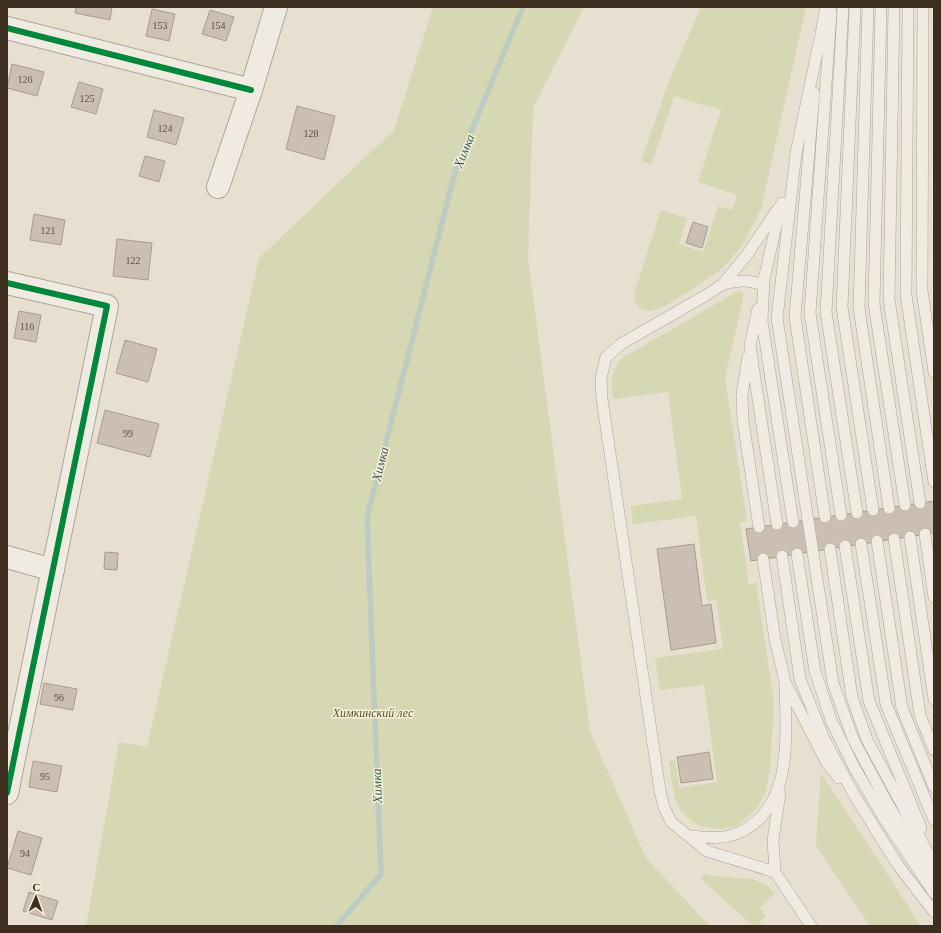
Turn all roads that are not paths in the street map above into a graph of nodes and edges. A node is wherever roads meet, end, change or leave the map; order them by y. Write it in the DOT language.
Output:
graph roads {
  1 [pos="276,7"];
  2 [pos="826,7"];
  3 [pos="831,7"];
  4 [pos="843,7"];
  5 [pos="856,7"];
  6 [pos="868,7"];
  7 [pos="881,7"];
  8 [pos="894,7"];
  9 [pos="908,7"];
  10 [pos="923,7"];
  11 [pos="7,28"];
  12 [pos="819,42"];
  13 [pos="250,90"];
  14 [pos="796,153"];
  15 [pos="218,187"];
  16 [pos="782,203"];
  17 [pos="763,282"];
  18 [pos="7,283"];
  19 [pos="723,284"];
  20 [pos="750,346"];
  21 [pos="934,372"];
  22 [pos="934,482"];
  23 [pos="920,503"];
  24 [pos="905,505"];
  25 [pos="889,508"];
  26 [pos="873,510"];
  27 [pos="857,512"];
  28 [pos="841,515"];
  29 [pos="825,517"];
  30 [pos="793,522"];
  31 [pos="777,524"];
  32 [pos="759,527"];
  33 [pos="925,534"];
  34 [pos="910,537"];
  35 [pos="894,539"];
  36 [pos="877,542"];
  37 [pos="861,544"];
  38 [pos="845,546"];
  39 [pos="830,549"];
  40 [pos="797,554"];
  41 [pos="782,556"];
  42 [pos="7,557"];
  43 [pos="763,559"];
  44 [pos="53,570"];
  45 [pos="934,597"];
  46 [pos="785,682"];
  47 [pos="934,699"];
  48 [pos="934,750"];
  49 [pos="782,778"];
  50 [pos="934,787"];
  51 [pos="7,793"];
  52 [pos="856,798"];
  53 [pos="934,820"];
  54 [pos="689,836"];
  55 [pos="934,858"];
  56 [pos="934,864"];
  57 [pos="774,872"];
  58 [pos="934,879"];
  59 [pos="934,892"];
  60 [pos="934,912"];
  61 [pos="812,926"];
  1 -- 13 [label="street"];
  2 -- 12 [label="lane"];
  3 -- 28 [label="lane"];
  4 -- 27 [label="lane"];
  5 -- 26 [label="lane"];
  6 -- 25 [label="lane"];
  7 -- 24 [label="lane"];
  8 -- 23 [label="lane"];
  9 -- 22 [label="lane"];
  10 -- 21 [label="lane"];
  11 -- 13 [label="street"];
  12 -- 14 [label="lane"];
  12 -- 29 [label="lane"];
  13 -- 15 [label="street"];
  14 -- 16 [label="lane"];
  14 -- 58 [label="lane"];
  16 -- 17 [label="lane"];
  16 -- 19 [label="lane"];
  17 -- 19 [label="lane"];
  17 -- 20 [label="lane"];
  17 -- 30 [label="lane"];
  18 -- 44 [label="street"];
  19 -- 54 [label="lane"];
  20 -- 31 [label="lane"];
  20 -- 32 [label="lane"];
  33 -- 45 [label="lane"];
  34 -- 47 [label="lane"];
  35 -- 48 [label="lane"];
  36 -- 50 [label="lane"];
  37 -- 53 [label="lane"];
  38 -- 55 [label="lane"];
  39 -- 56 [label="lane"];
  40 -- 59 [label="lane"];
  41 -- 52 [label="lane"];
  42 -- 44 [label="street"];
  43 -- 46 [label="lane"];
  44 -- 51 [label="street"];
  46 -- 49 [label="lane"];
  46 -- 52 [label="lane"];
  49 -- 54 [label="lane"];
  49 -- 57 [label="lane"];
  52 -- 60 [label="lane"];
  54 -- 57 [label="lane"];
  57 -- 61 [label="lane"];
}
